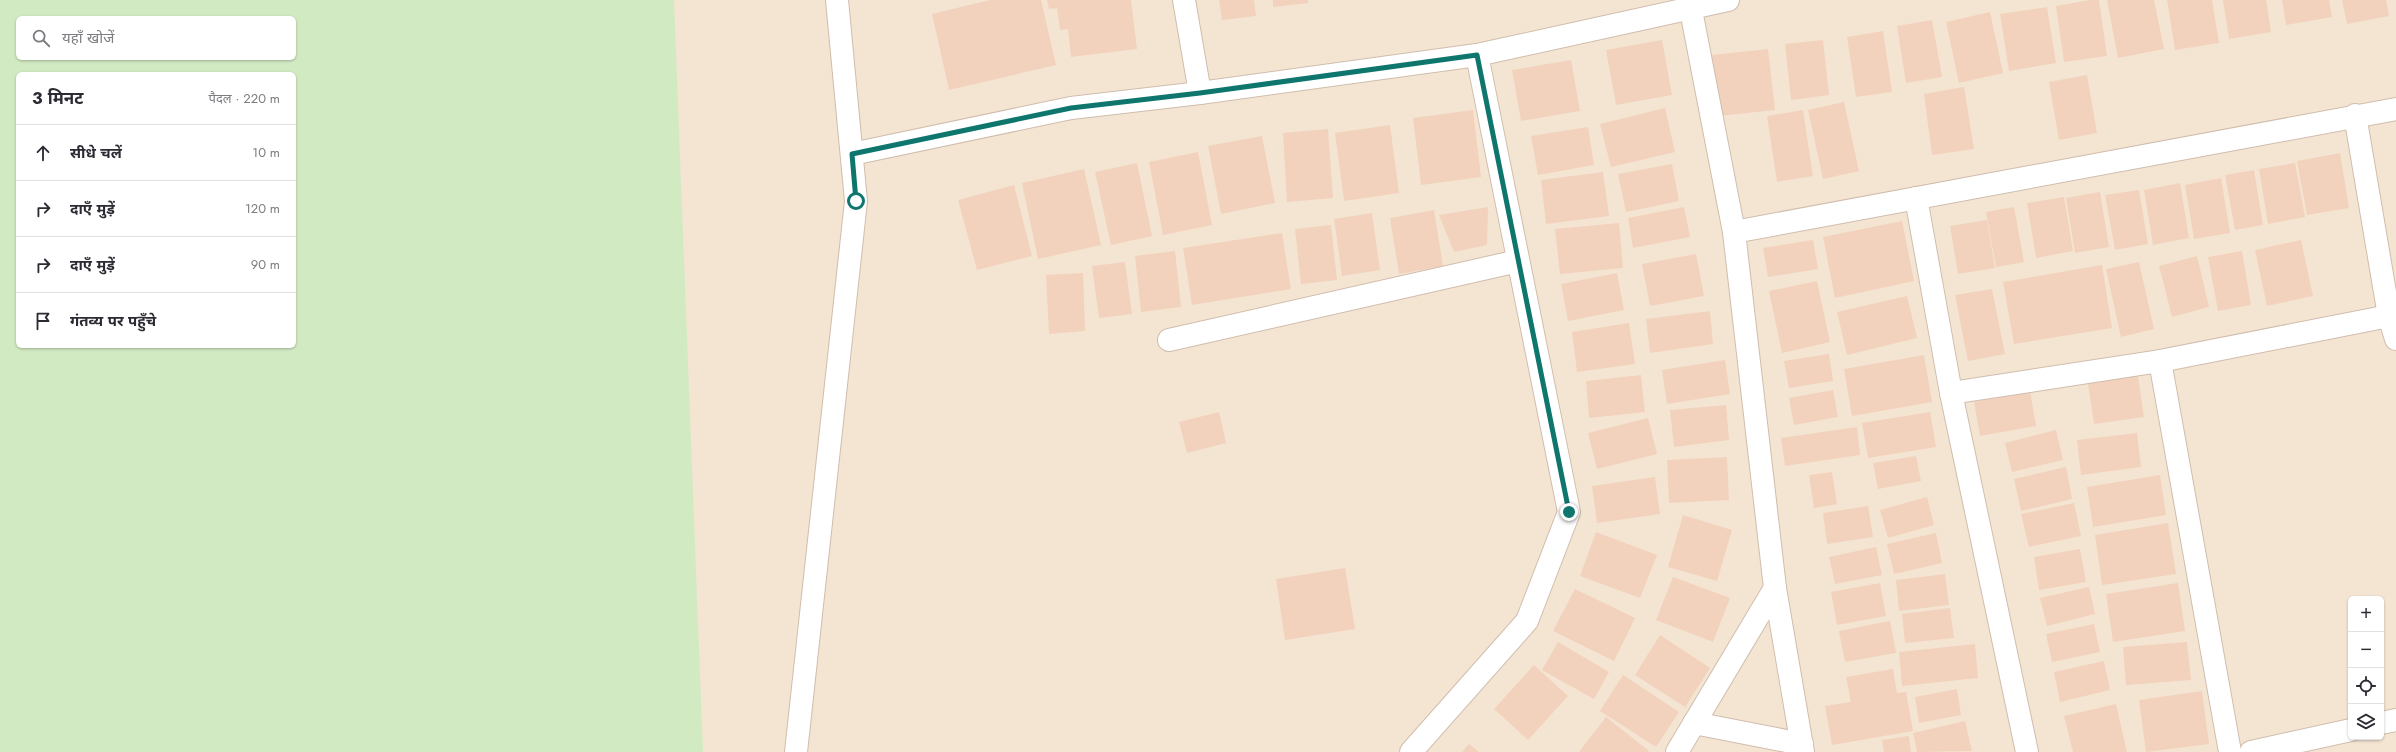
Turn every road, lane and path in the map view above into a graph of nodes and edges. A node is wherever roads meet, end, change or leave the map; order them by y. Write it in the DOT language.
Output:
graph roads {
  1 [pos="837,0"];
  2 [pos="1184,0"];
  3 [pos="1728,0"];
  4 [pos="1690,4"];
  5 [pos="1477,55"];
  6 [pos="1200,93"];
  7 [pos="2396,109"];
  8 [pos="2355,115"];
  9 [pos="852,154"];
  10 [pos="1916,198"];
  11 [pos="1734,232"];
  12 [pos="1518,261"];
  13 [pos="2389,316"];
  14 [pos="2396,339"];
  15 [pos="1169,340"];
  16 [pos="2160,361"];
  17 [pos="1951,393"];
  18 [pos="1775,588"];
  19 [pos="2396,720"];
  20 [pos="2384,722"];
  21 [pos="1694,723"];
  22 [pos="2348,731"];
  23 [pos="1802,748"];
  24 [pos="796,752"];
  25 [pos="1411,752"];
  26 [pos="1677,752"];
  27 [pos="2027,752"];
  28 [pos="2230,752"];
  29 [pos="2251,752"];
  1 -- 9 [label="street"];
  2 -- 6 [label="street"];
  3 -- 4 [label="street"];
  4 -- 5 [label="street"];
  4 -- 11 [label="street"];
  5 -- 6 [label="street"];
  5 -- 12 [label="street"];
  6 -- 9 [label="street"];
  7 -- 8 [label="street"];
  8 -- 10 [label="street"];
  8 -- 13 [label="street"];
  9 -- 24 [label="street"];
  10 -- 11 [label="street"];
  10 -- 17 [label="street"];
  11 -- 18 [label="street"];
  12 -- 15 [label="street"];
  12 -- 25 [label="street"];
  13 -- 14 [label="street"];
  13 -- 16 [label="street"];
  16 -- 17 [label="street"];
  16 -- 28 [label="street"];
  17 -- 27 [label="street"];
  18 -- 21 [label="street"];
  18 -- 23 [label="street"];
  19 -- 20 [label="street"];
  21 -- 23 [label="street"];
  21 -- 26 [label="street"];
  22 -- 29 [label="street"];
}
